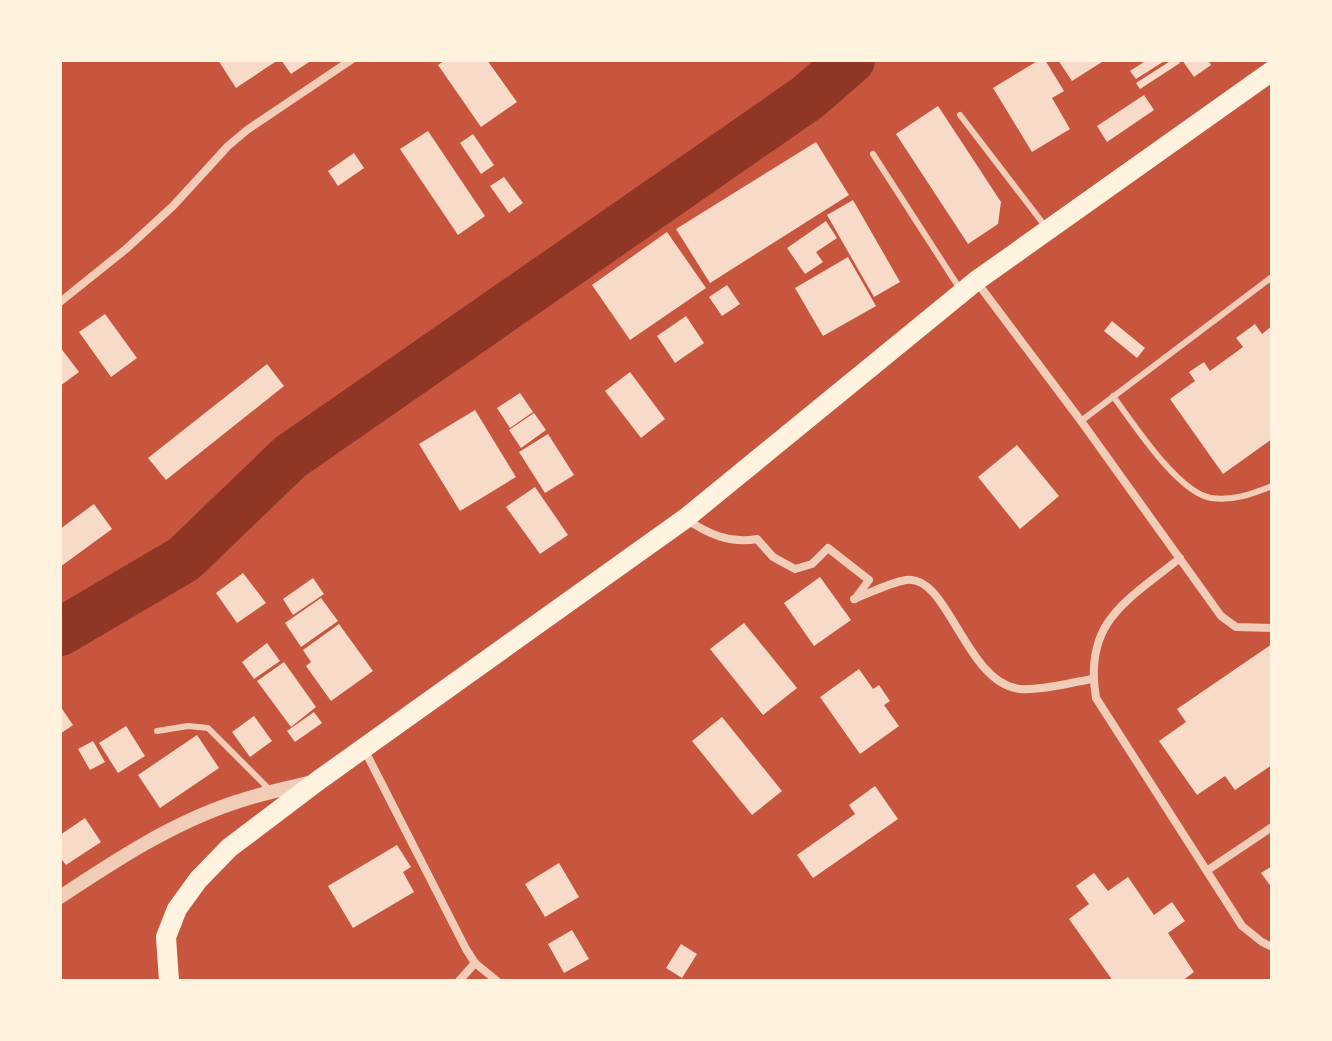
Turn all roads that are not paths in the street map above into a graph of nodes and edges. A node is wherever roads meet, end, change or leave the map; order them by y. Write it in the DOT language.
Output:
graph roads {
  1 [pos="351,60"];
  2 [pos="1272,71"];
  3 [pos="960,115"];
  4 [pos="873,154"];
  5 [pos="1047,229"];
  6 [pos="1272,277"];
  7 [pos="969,286"];
  8 [pos="60,302"];
  9 [pos="1113,396"];
  10 [pos="1081,421"];
  11 [pos="1272,486"];
  12 [pos="686,518"];
  13 [pos="1180,558"];
  14 [pos="1272,628"];
  15 [pos="1093,679"];
  16 [pos="157,731"];
  17 [pos="363,748"];
  18 [pos="319,780"];
  19 [pos="273,792"];
  20 [pos="1272,827"];
  21 [pos="1208,870"];
  22 [pos="60,897"];
  23 [pos="1272,947"];
  24 [pos="475,963"];
  25 [pos="169,981"];
  26 [pos="459,981"];
  27 [pos="497,981"];
  1 -- 8 [label="street"];
  2 -- 5 [label="main road"];
  3 -- 5 [label="lane"];
  4 -- 7 [label="lane"];
  5 -- 7 [label="main road"];
  6 -- 9 [label="lane"];
  7 -- 10 [label="street"];
  7 -- 12 [label="main road"];
  9 -- 10 [label="lane"];
  9 -- 11 [label="lane"];
  10 -- 13 [label="street"];
  12 -- 15 [label="street"];
  12 -- 17 [label="main road"];
  13 -- 14 [label="street"];
  13 -- 15 [label="street"];
  15 -- 21 [label="street"];
  16 -- 19 [label="lane"];
  17 -- 18 [label="main road"];
  17 -- 24 [label="street"];
  18 -- 19 [label="street"];
  18 -- 25 [label="main road"];
  19 -- 22 [label="street"];
  20 -- 21 [label="street"];
  21 -- 23 [label="street"];
  24 -- 26 [label="street"];
  24 -- 27 [label="street"];
}
